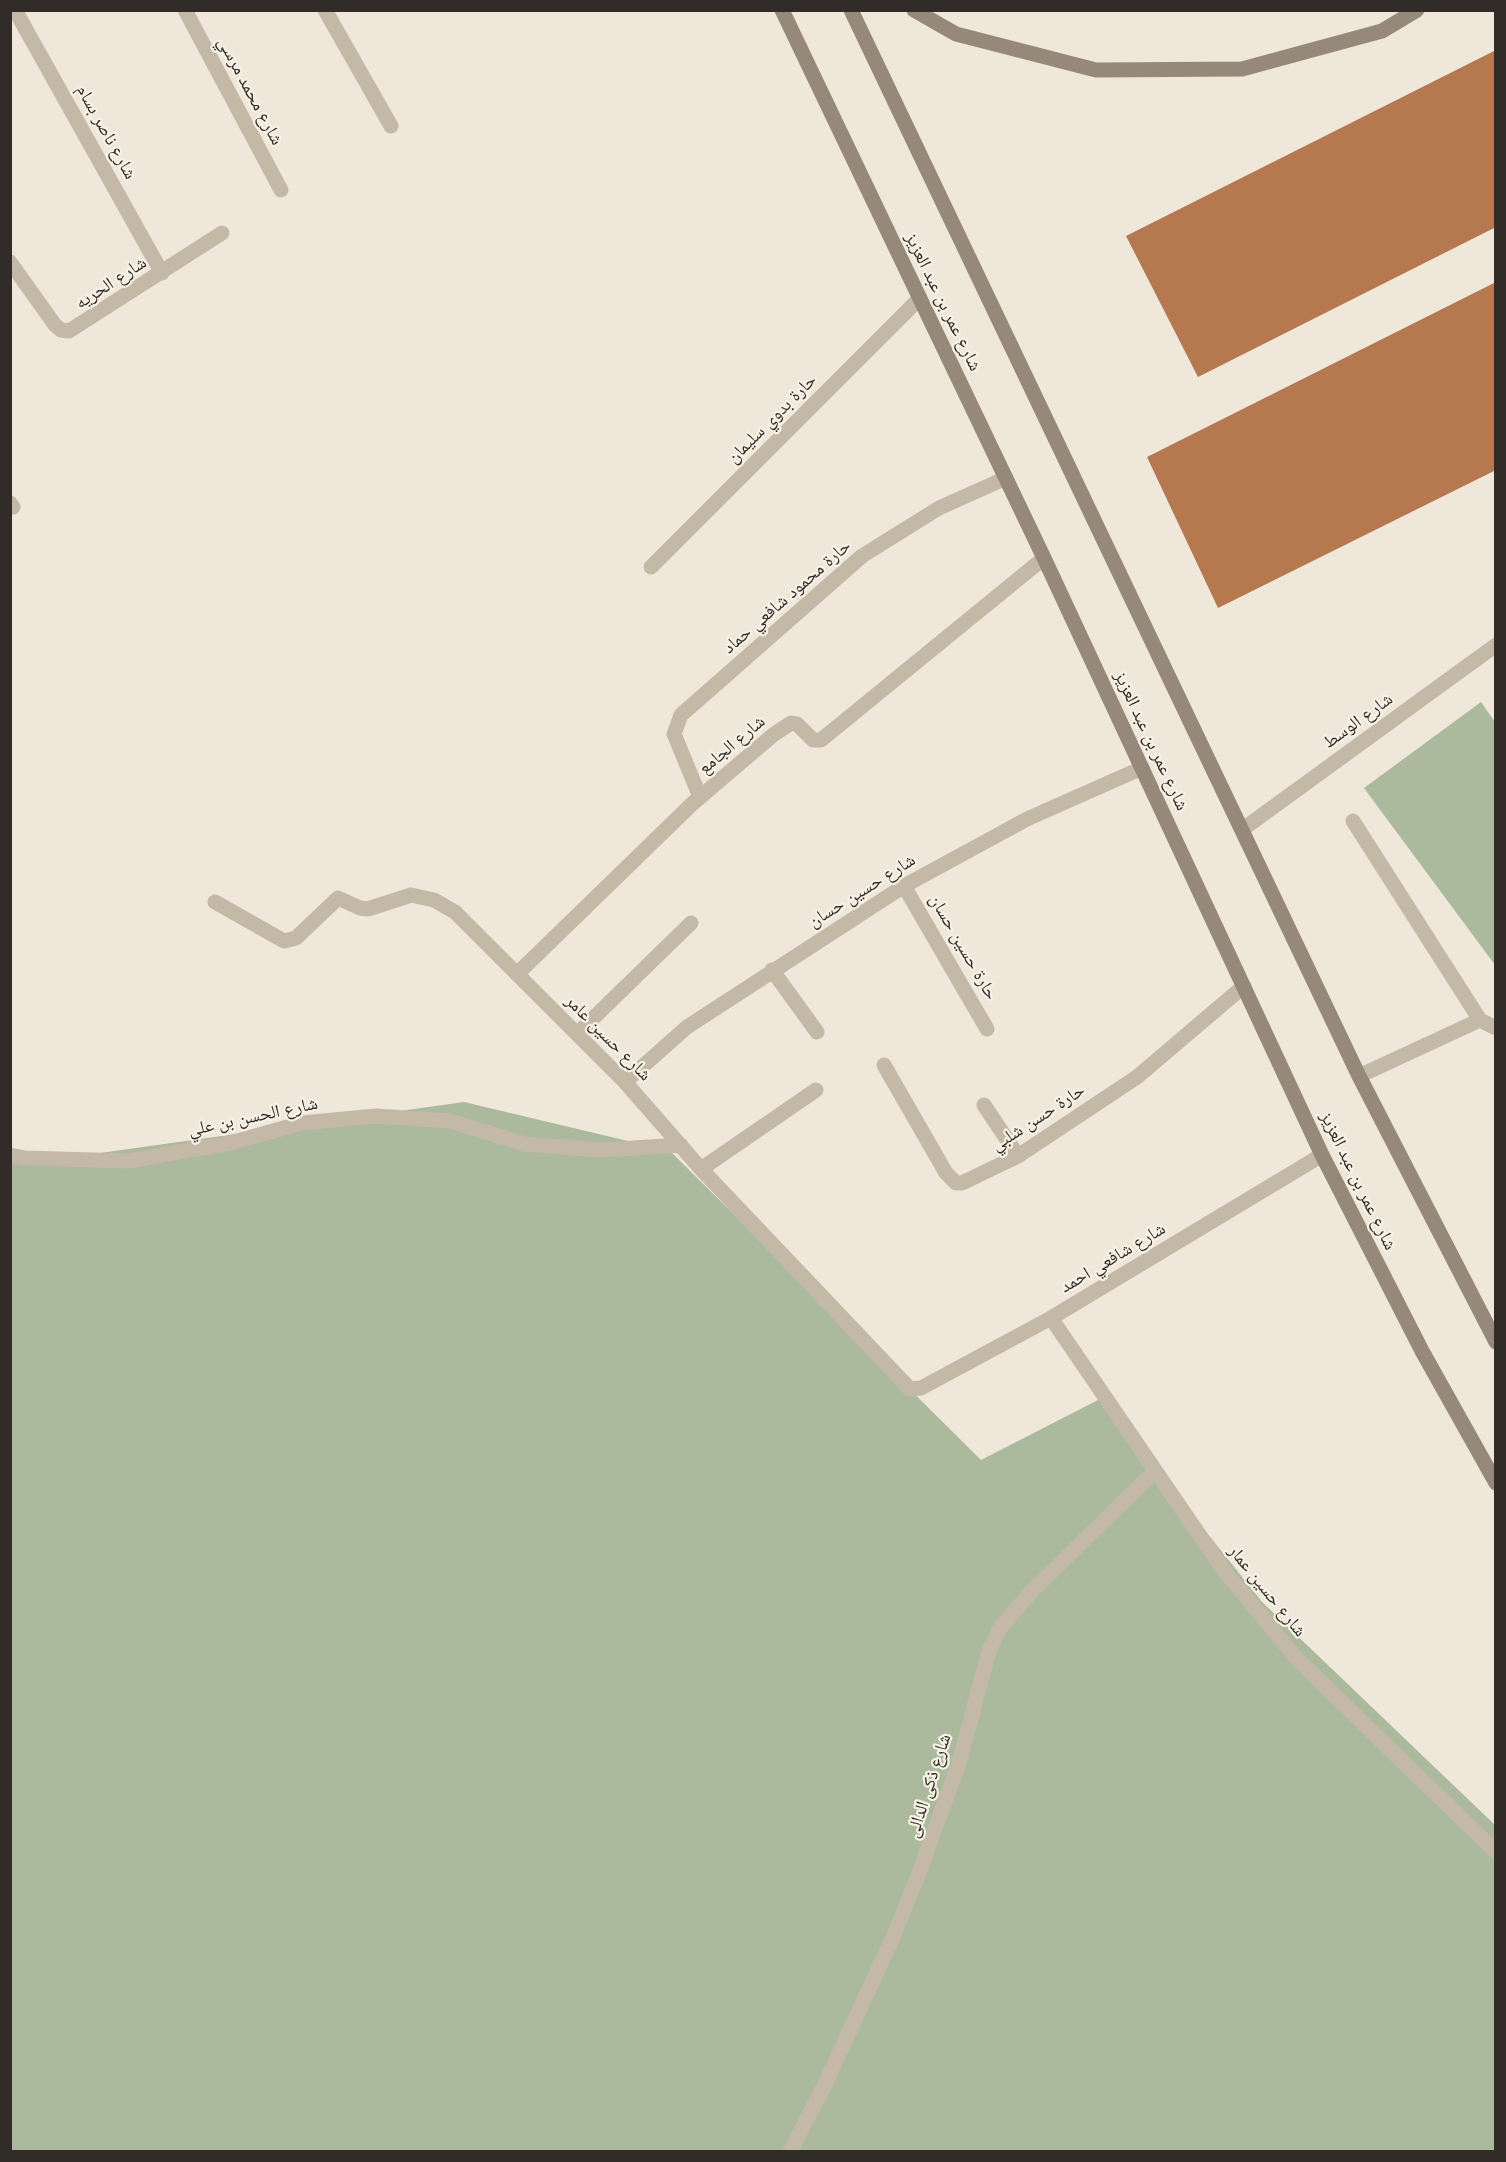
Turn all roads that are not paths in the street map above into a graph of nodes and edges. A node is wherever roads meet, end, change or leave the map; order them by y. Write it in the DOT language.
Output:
graph roads {
  1 [pos="15,10"];
  2 [pos="185,10"];
  3 [pos="325,10"];
  4 [pos="782,10"];
  5 [pos="851,10"];
  6 [pos="914,10"];
  7 [pos="1417,10"];
  8 [pos="391,126"];
  9 [pos="281,190"];
  10 [pos="222,233"];
  11 [pos="10,262"];
  12 [pos="162,273"];
  13 [pos="920,298"];
  14 [pos="1006,478"];
  15 [pos="1044,558"];
  16 [pos="651,567"];
  17 [pos="1496,645"];
  18 [pos="1142,768"];
  19 [pos="700,797"];
  20 [pos="1353,821"];
  21 [pos="1243,829"];
  22 [pos="904,886"];
  23 [pos="215,902"];
  24 [pos="691,923"];
  25 [pos="772,970"];
  26 [pos="517,974"];
  27 [pos="1244,987"];
  28 [pos="1480,1020"];
  29 [pos="1496,1028"];
  30 [pos="987,1029"];
  31 [pos="817,1032"];
  32 [pos="577,1034"];
  33 [pos="884,1065"];
  34 [pos="1359,1076"];
  35 [pos="625,1082"];
  36 [pos="816,1090"];
  37 [pos="984,1105"];
  38 [pos="681,1145"];
  39 [pos="10,1155"];
  40 [pos="1322,1155"];
  41 [pos="1018,1156"];
  42 [pos="701,1169"];
  43 [pos="1052,1318"];
  44 [pos="1496,1341"];
  45 [pos="921,1388"];
  46 [pos="1155,1471"];
  47 [pos="1496,1483"];
  48 [pos="1496,1852"];
  49 [pos="790,2151"];
  1 -- 12 [label="street, شارع ناصر بسام"];
  2 -- 9 [label="street, شارع محمد مرسي"];
  3 -- 8 [label="street"];
  4 -- 13 [label="main road, شارع عمر بن عبد العزيز"];
  5 -- 21 [label="main road"];
  6 -- 7 [label="main road"];
  10 -- 12 [label="street, شارع الحريه"];
  11 -- 12 [label="street, شارع الحريه"];
  13 -- 14 [label="main road, شارع عمر بن عبد العزيز"];
  13 -- 16 [label="street, حارة بدوي سليمان"];
  14 -- 15 [label="main road, شارع عمر بن عبد العزيز"];
  14 -- 19 [label="street, حارة محمود شافعي حماد"];
  15 -- 18 [label="main road, شارع عمر بن عبد العزيز"];
  15 -- 19 [label="street, شارع الجامع"];
  17 -- 21 [label="street, شارع الوسط"];
  18 -- 22 [label="street, شارع حسين حسان"];
  18 -- 27 [label="main road, شارع عمر بن عبد العزيز"];
  19 -- 26 [label="street, شارع الجامع"];
  20 -- 28 [label="street"];
  21 -- 34 [label="main road"];
  22 -- 25 [label="street, شارع حسين حسان"];
  22 -- 30 [label="street, حارة حسين حسان"];
  23 -- 26 [label="street, شارع حسين عامر"];
  24 -- 32 [label="street"];
  25 -- 31 [label="street"];
  25 -- 35 [label="street, شارع حسين حسان"];
  26 -- 32 [label="street, شارع حسين عامر"];
  27 -- 40 [label="main road, شارع عمر بن عبد العزيز"];
  27 -- 41 [label="street, حارة حسن شلبي"];
  28 -- 29 [label="street"];
  28 -- 34 [label="street"];
  32 -- 35 [label="street, شارع حسين عامر"];
  33 -- 41 [label="street, حارة حسن شلبي"];
  34 -- 44 [label="main road"];
  35 -- 38 [label="street, شارع حسين عامر"];
  36 -- 42 [label="street"];
  37 -- 41 [label="street"];
  38 -- 39 [label="street, شارع الحسن بن علي"];
  38 -- 42 [label="street, شارع حسين عامر"];
  40 -- 43 [label="street, شارع شافعي احمد"];
  40 -- 47 [label="main road, شارع عمر بن عبد العزيز"];
  42 -- 45 [label="street, شارع حسين عامر"];
  43 -- 45 [label="street, شارع شافعي احمد"];
  43 -- 46 [label="street, شارع حسين عمار"];
  46 -- 48 [label="street, شارع حسين عمار"];
  46 -- 49 [label="street, شارع ذكى الدالى"];
}
